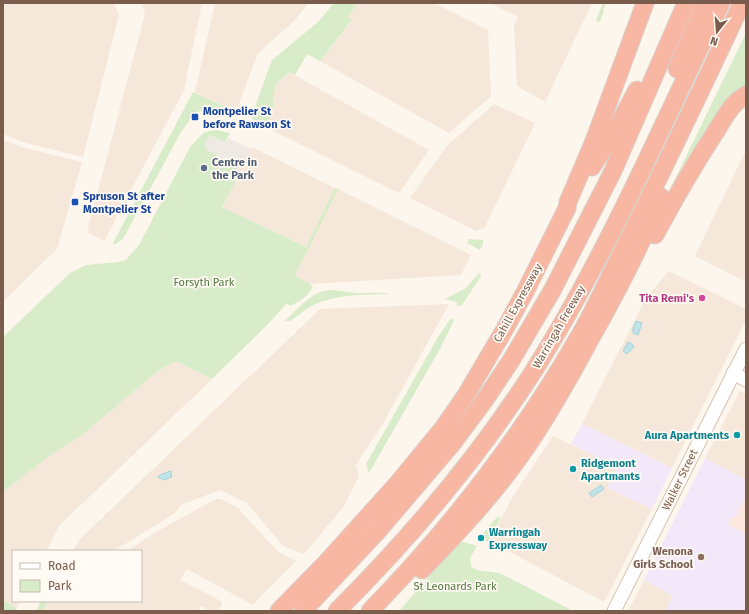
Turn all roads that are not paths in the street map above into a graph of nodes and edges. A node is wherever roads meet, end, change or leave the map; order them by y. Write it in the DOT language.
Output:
graph roads {
  1 [pos="645,3"];
  2 [pos="681,3"];
  3 [pos="686,3"];
  4 [pos="705,3"];
  5 [pos="721,3"];
  6 [pos="729,3"];
  7 [pos="742,3"];
  8 [pos="746,16"];
  9 [pos="746,95"];
  10 [pos="567,208"];
  11 [pos="746,349"];
  12 [pos="578,364"];
  13 [pos="733,373"];
  14 [pos="746,380"];
  15 [pos="364,573"];
  16 [pos="279,611"];
  17 [pos="304,611"];
  18 [pos="310,611"];
  19 [pos="326,611"];
  20 [pos="337,611"];
  21 [pos="348,611"];
  22 [pos="370,611"];
  23 [pos="385,611"];
  24 [pos="614,611"];
  1 -- 10 [label="highway, Cahill Expressway"];
  2 -- 10 [label="highway"];
  3 -- 17 [label="highway"];
  4 -- 15 [label="highway, Warringah Freeway"];
  5 -- 20 [label="highway, Warringah Freeway"];
  6 -- 21 [label="highway, Warringah Freeway"];
  7 -- 22 [label="highway, Warringah Freeway"];
  8 -- 12 [label="highway"];
  9 -- 12 [label="highway"];
  10 -- 16 [label="highway, Cahill Expressway"];
  11 -- 13 [label="street, Walker Street"];
  12 -- 23 [label="highway"];
  13 -- 14 [label="street"];
  13 -- 24 [label="street, Walker Street"];
  15 -- 18 [label="highway"];
  15 -- 19 [label="highway, Warringah Freeway"];
}
